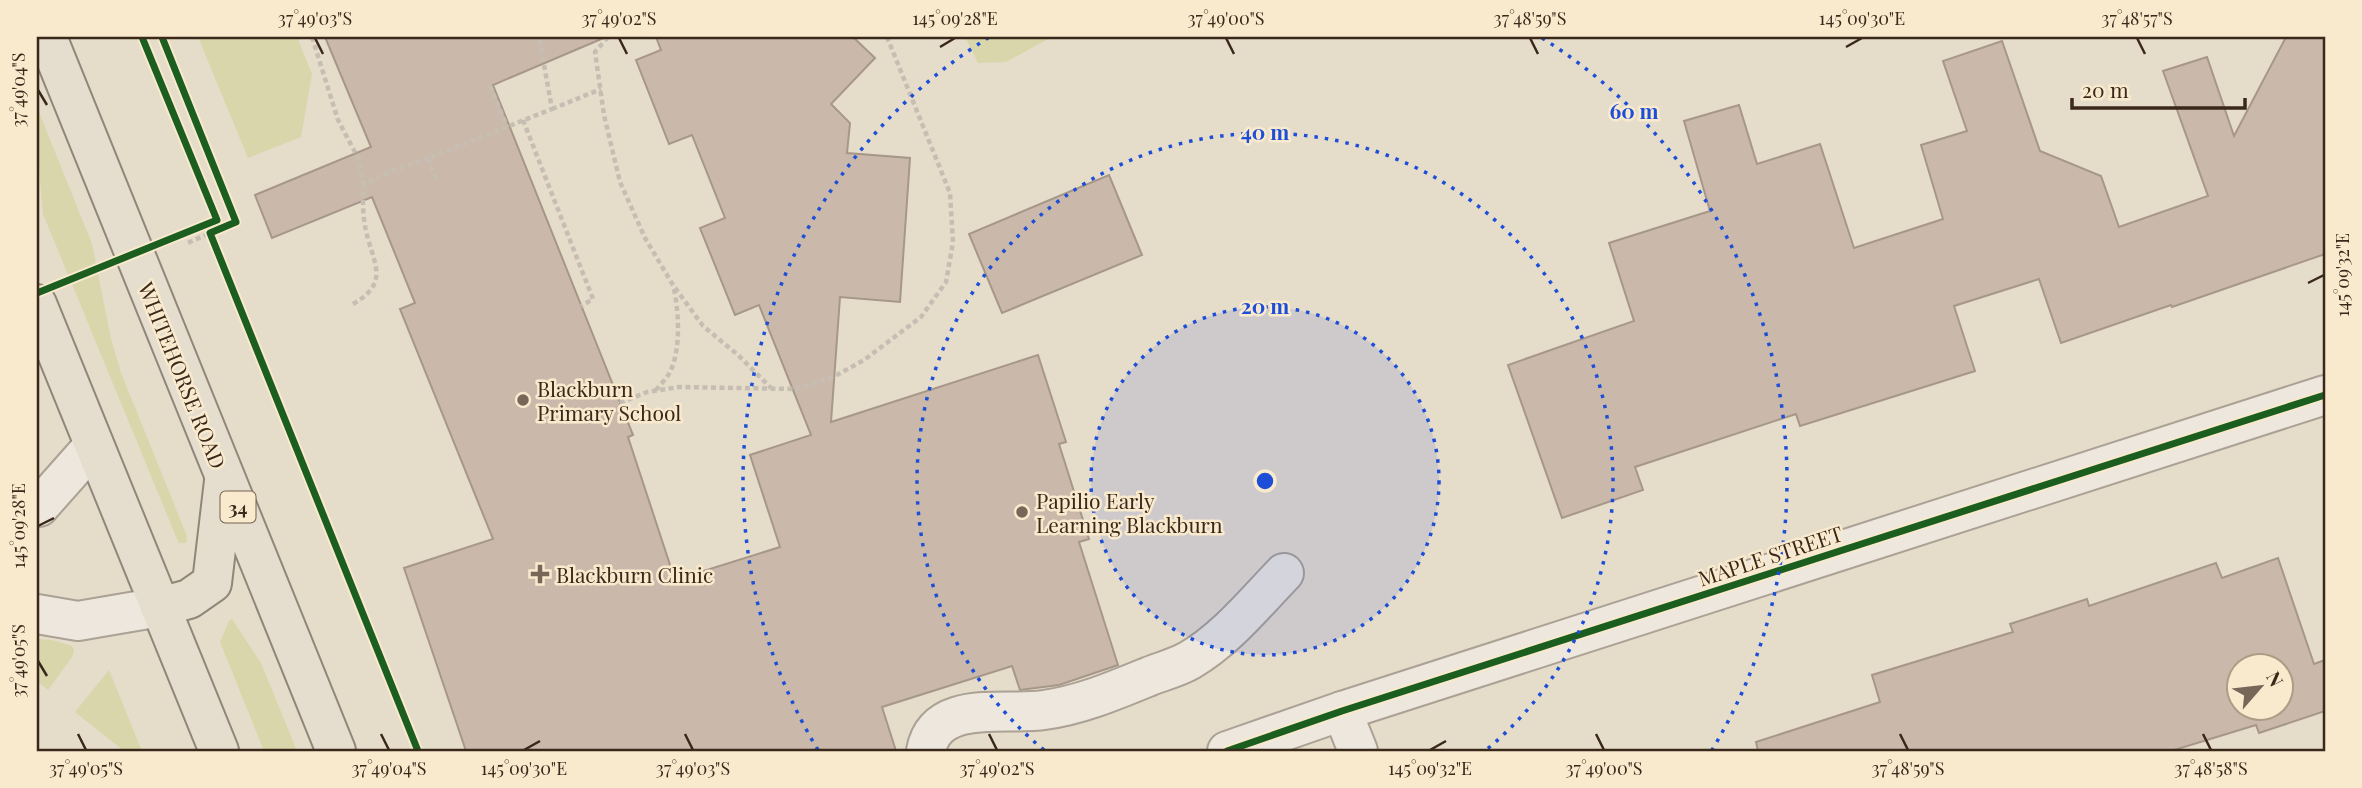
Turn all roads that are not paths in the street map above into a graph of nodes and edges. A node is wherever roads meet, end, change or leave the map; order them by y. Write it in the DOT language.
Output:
graph roads {
  1 [pos="47,37"];
  2 [pos="37,304"];
  3 [pos="2325,396"];
  4 [pos="94,445"];
  5 [pos="225,476"];
  6 [pos="37,507"];
  7 [pos="1284,573"];
  8 [pos="160,607"];
  9 [pos="37,614"];
  10 [pos="1342,711"];
  11 [pos="219,751"];
  12 [pos="336,751"];
  13 [pos="926,751"];
  14 [pos="1227,751"];
  15 [pos="1358,751"];
  1 -- 5 [label="main road, WHITEHORSE ROAD / 34"];
  2 -- 4 [label="main road"];
  3 -- 10 [label="street, MAPLE STREET"];
  4 -- 6 [label="street"];
  4 -- 8 [label="main road"];
  5 -- 8 [label="main road"];
  5 -- 12 [label="main road, WHITEHORSE ROAD / 34"];
  7 -- 13 [label="street"];
  8 -- 9 [label="street"];
  8 -- 11 [label="main road"];
  10 -- 14 [label="street, MAPLE STREET"];
  10 -- 15 [label="street"];
}
